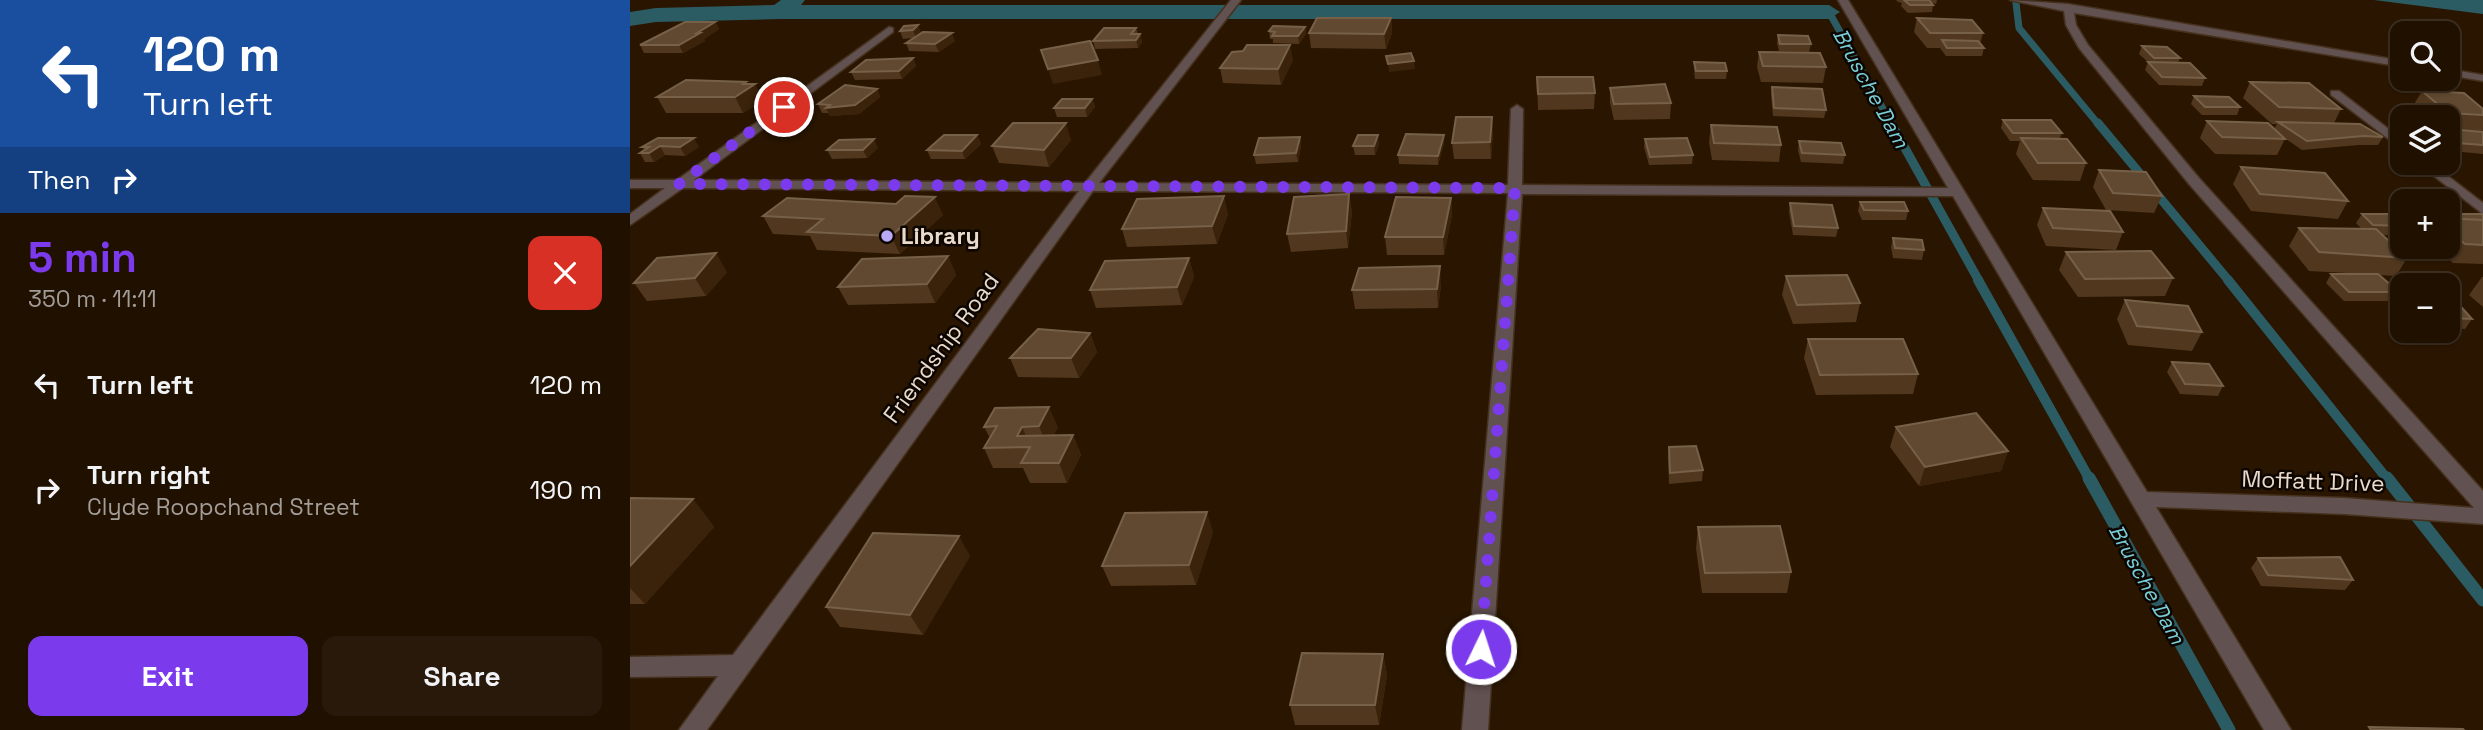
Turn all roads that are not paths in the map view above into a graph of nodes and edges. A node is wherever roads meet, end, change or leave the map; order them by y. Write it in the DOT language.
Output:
graph roads {
  1 [pos="1237,0"];
  2 [pos="1843,0"];
  3 [pos="2015,0"];
  4 [pos="2068,7"];
  5 [pos="890,30"];
  6 [pos="2390,62"];
  7 [pos="2460,74"];
  8 [pos="2483,78"];
  9 [pos="2335,93"];
  10 [pos="1517,109"];
  11 [pos="2390,136"];
  12 [pos="2438,175"];
  13 [pos="630,184"];
  14 [pos="679,184"];
  15 [pos="1088,187"];
  16 [pos="1515,188"];
  17 [pos="1950,191"];
  18 [pos="2483,210"];
  19 [pos="630,221"];
  20 [pos="2140,499"];
  21 [pos="2483,504"];
  22 [pos="2483,516"];
  23 [pos="741,664"];
  24 [pos="630,667"];
  25 [pos="692,730"];
  26 [pos="1475,730"];
  27 [pos="2278,730"];
  1 -- 15 [label="street, Friendship Road"];
  2 -- 17 [label="street"];
  3 -- 4 [label="street"];
  4 -- 6 [label="street"];
  4 -- 21 [label="street"];
  5 -- 14 [label="street"];
  7 -- 8 [label="street"];
  9 -- 11 [label="street"];
  10 -- 16 [label="street"];
  12 -- 18 [label="street"];
  13 -- 14 [label="street"];
  14 -- 15 [label="street"];
  14 -- 19 [label="street"];
  15 -- 16 [label="street"];
  15 -- 23 [label="street, Friendship Road"];
  16 -- 17 [label="street"];
  16 -- 26 [label="street"];
  17 -- 20 [label="street"];
  20 -- 22 [label="street, Moffatt Drive"];
  20 -- 27 [label="street"];
  23 -- 24 [label="street"];
  23 -- 25 [label="street, Friendship Road"];
}
